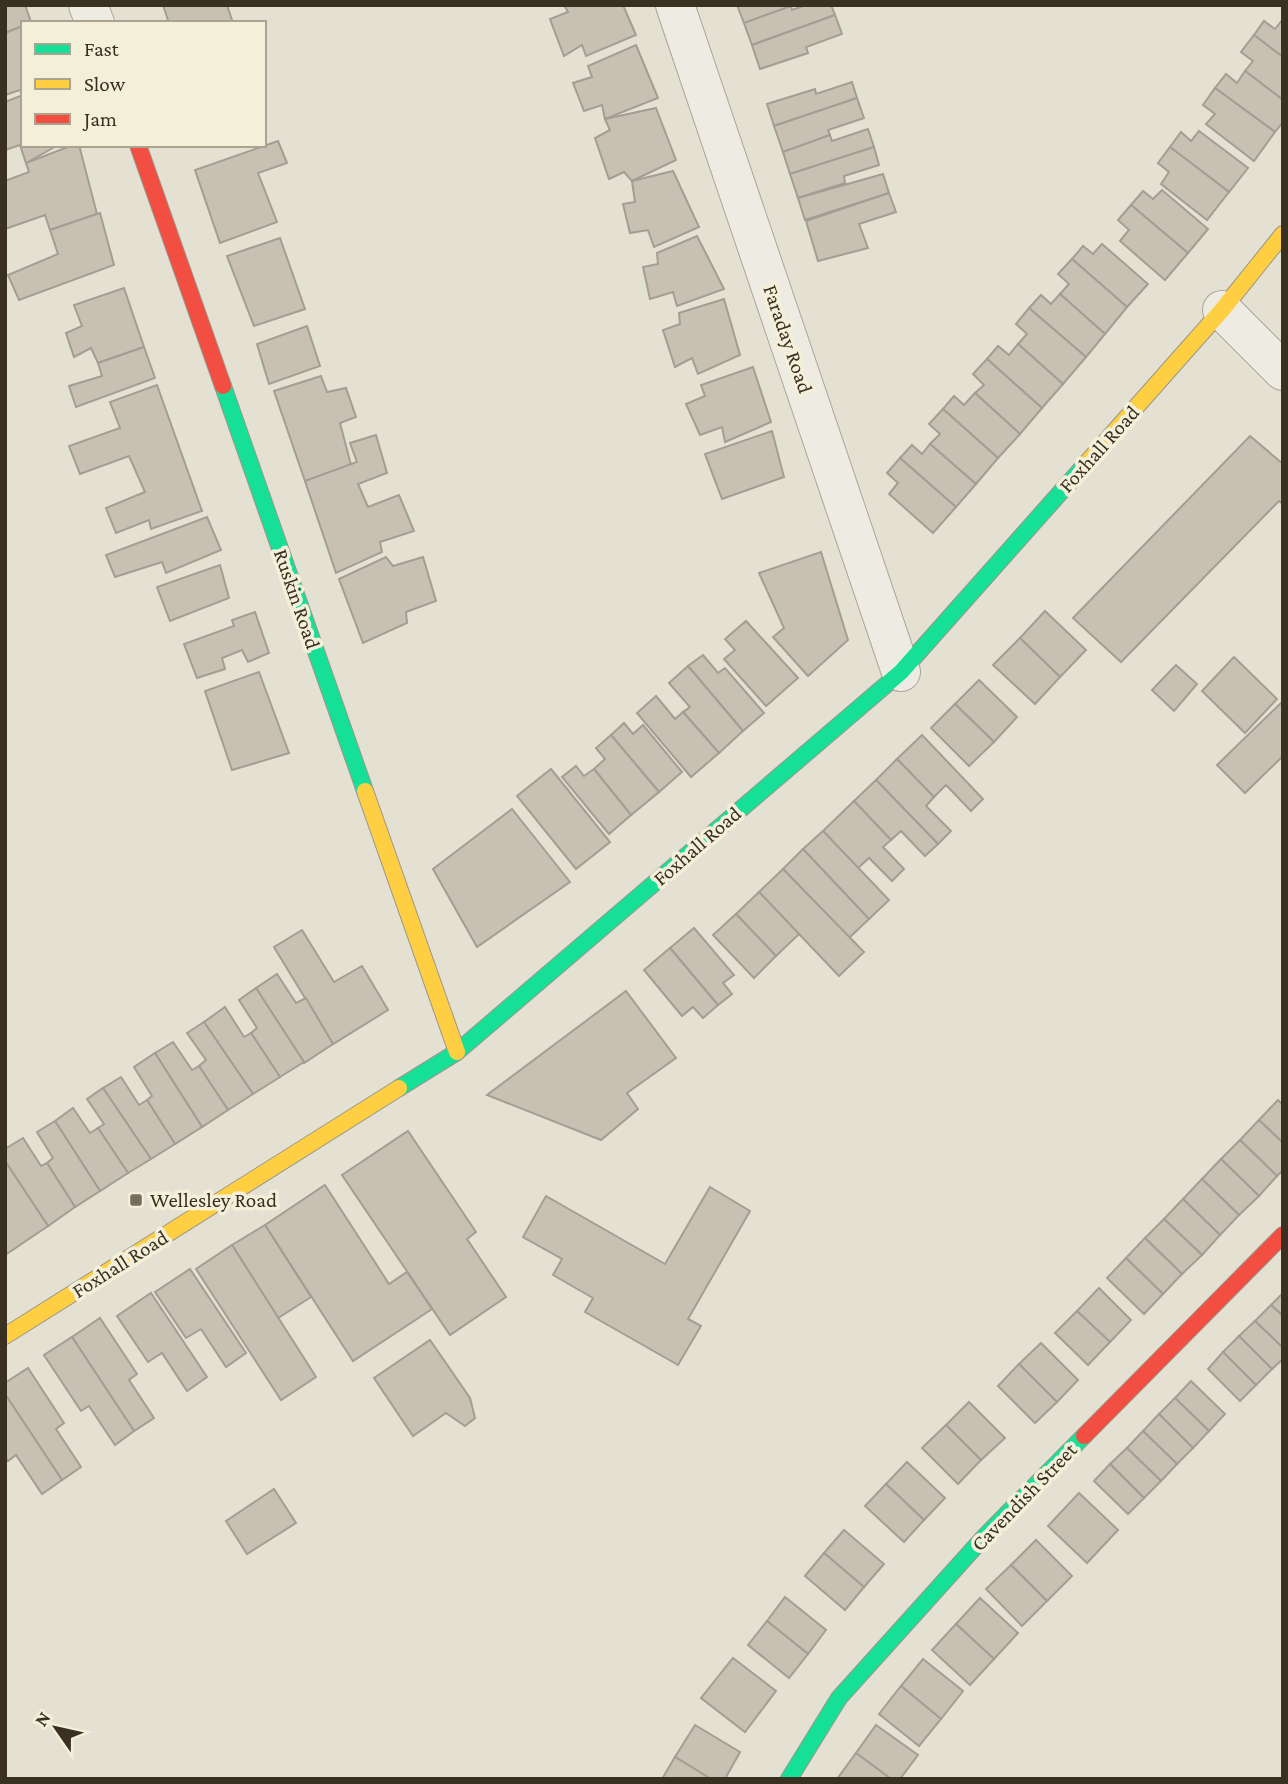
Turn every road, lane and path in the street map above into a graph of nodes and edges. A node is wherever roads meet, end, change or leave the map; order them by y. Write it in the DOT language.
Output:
graph roads {
  1 [pos="675,5"];
  2 [pos="139,147"];
  3 [pos="1283,234"];
  4 [pos="1222,310"];
  5 [pos="1283,371"];
  6 [pos="901,672"];
  7 [pos="457,1052"];
  8 [pos="1283,1236"];
  9 [pos="5,1336"];
  10 [pos="789,1779"];
  1 -- 6 [label="street, Faraday Road"];
  2 -- 7 [label="main road, Ruskin Road"];
  3 -- 4 [label="main road, Foxhall Road"];
  4 -- 5 [label="street"];
  4 -- 6 [label="main road, Foxhall Road"];
  6 -- 7 [label="main road, Foxhall Road"];
  7 -- 9 [label="main road, Foxhall Road"];
  8 -- 10 [label="main road, Cavendish Street"];
}
